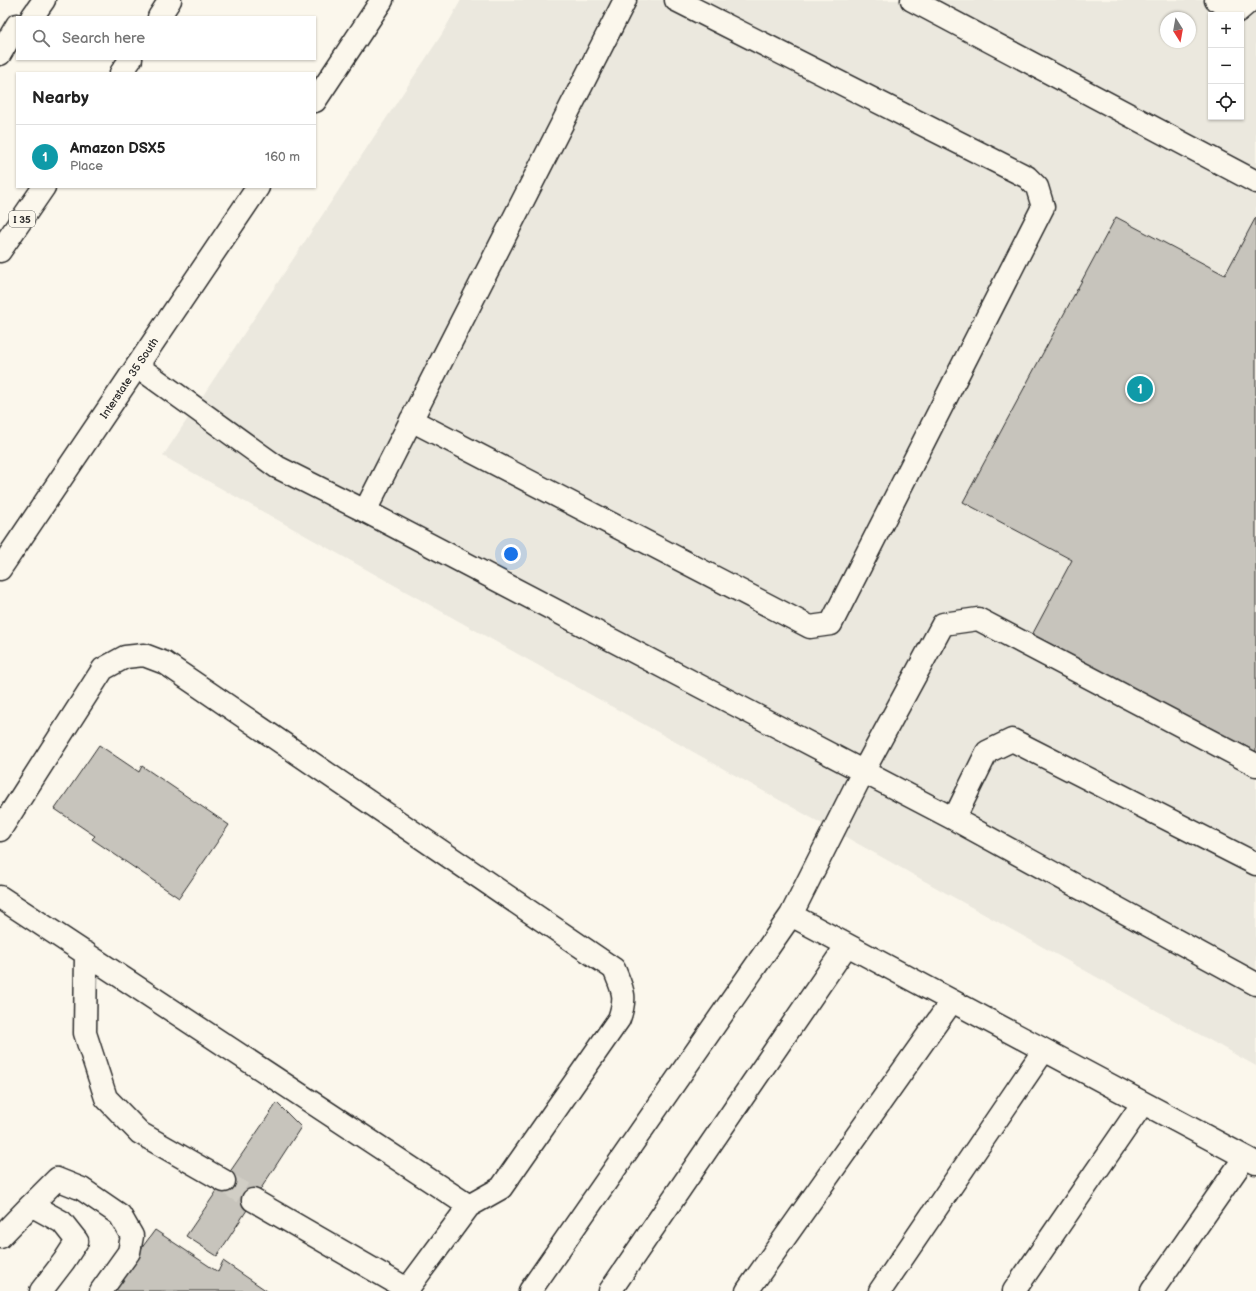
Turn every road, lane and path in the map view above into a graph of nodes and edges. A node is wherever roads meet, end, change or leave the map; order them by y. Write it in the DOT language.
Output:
graph roads {
  1 [pos="31,0"];
  2 [pos="44,0"];
  3 [pos="170,0"];
  4 [pos="382,0"];
  5 [pos="625,0"];
  6 [pos="676,0"];
  7 [pos="912,0"];
  8 [pos="1216,0"];
  9 [pos="1251,0"];
  10 [pos="23,16"];
  11 [pos="33,16"];
  12 [pos="160,16"];
  13 [pos="16,27"];
  14 [pos="16,40"];
  15 [pos="0,54"];
  16 [pos="130,60"];
  17 [pos="0,64"];
  18 [pos="122,72"];
  19 [pos="316,99"];
  20 [pos="1256,182"];
  21 [pos="43,188"];
  22 [pos="257,188"];
  23 [pos="0,251"];
  24 [pos="138,366"];
  25 [pos="411,420"];
  26 [pos="365,511"];
  27 [pos="0,568"];
  28 [pos="1256,765"];
  29 [pos="863,772"];
  30 [pos="954,818"];
  31 [pos="0,830"];
  32 [pos="1256,864"];
  33 [pos="0,897"];
  34 [pos="791,915"];
  35 [pos="848,945"];
  36 [pos="86,953"];
  37 [pos="1256,984"];
  38 [pos="952,1001"];
  39 [pos="1044,1050"];
  40 [pos="1143,1103"];
  41 [pos="1250,1160"];
  42 [pos="224,1181"];
  43 [pos="253,1200"];
  44 [pos="31,1205"];
  45 [pos="469,1206"];
  46 [pos="0,1237"];
  47 [pos="406,1290"];
  48 [pos="40,1291"];
  49 [pos="101,1291"];
  50 [pos="530,1291"];
  51 [pos="610,1291"];
  52 [pos="747,1291"];
  53 [pos="880,1291"];
  54 [pos="1014,1291"];
  55 [pos="1152,1291"];
  1 -- 10 [label="main road"];
  2 -- 11 [label="main road"];
  3 -- 12 [label="main road"];
  4 -- 19 [label="main road"];
  5 -- 25 [label="main road"];
  6 -- 25 [label="main road"];
  7 -- 20 [label="main road"];
  8 -- 9 [label="main road"];
  13 -- 15 [label="main road"];
  14 -- 17 [label="main road"];
  16 -- 18 [label="main road"];
  21 -- 23 [label="main road, I 35"];
  22 -- 24 [label="main road, Interstate 35 South"];
  24 -- 26 [label="main road"];
  24 -- 27 [label="main road, Interstate 35 South"];
  25 -- 26 [label="main road"];
  26 -- 29 [label="main road"];
  28 -- 29 [label="main road"];
  29 -- 30 [label="main road"];
  29 -- 34 [label="main road"];
  30 -- 32 [label="main road"];
  30 -- 37 [label="main road"];
  31 -- 45 [label="main road"];
  33 -- 36 [label="main road"];
  34 -- 35 [label="main road"];
  34 -- 50 [label="main road"];
  35 -- 38 [label="main road"];
  35 -- 51 [label="main road"];
  36 -- 42 [label="main road"];
  36 -- 45 [label="main road"];
  38 -- 39 [label="main road"];
  38 -- 52 [label="main road"];
  39 -- 40 [label="main road"];
  39 -- 53 [label="main road"];
  40 -- 41 [label="main road"];
  40 -- 54 [label="main road"];
  41 -- 55 [label="main road"];
  43 -- 47 [label="main road"];
  44 -- 46 [label="main road"];
  44 -- 48 [label="main road"];
  44 -- 49 [label="main road"];
  45 -- 47 [label="main road"];
}
